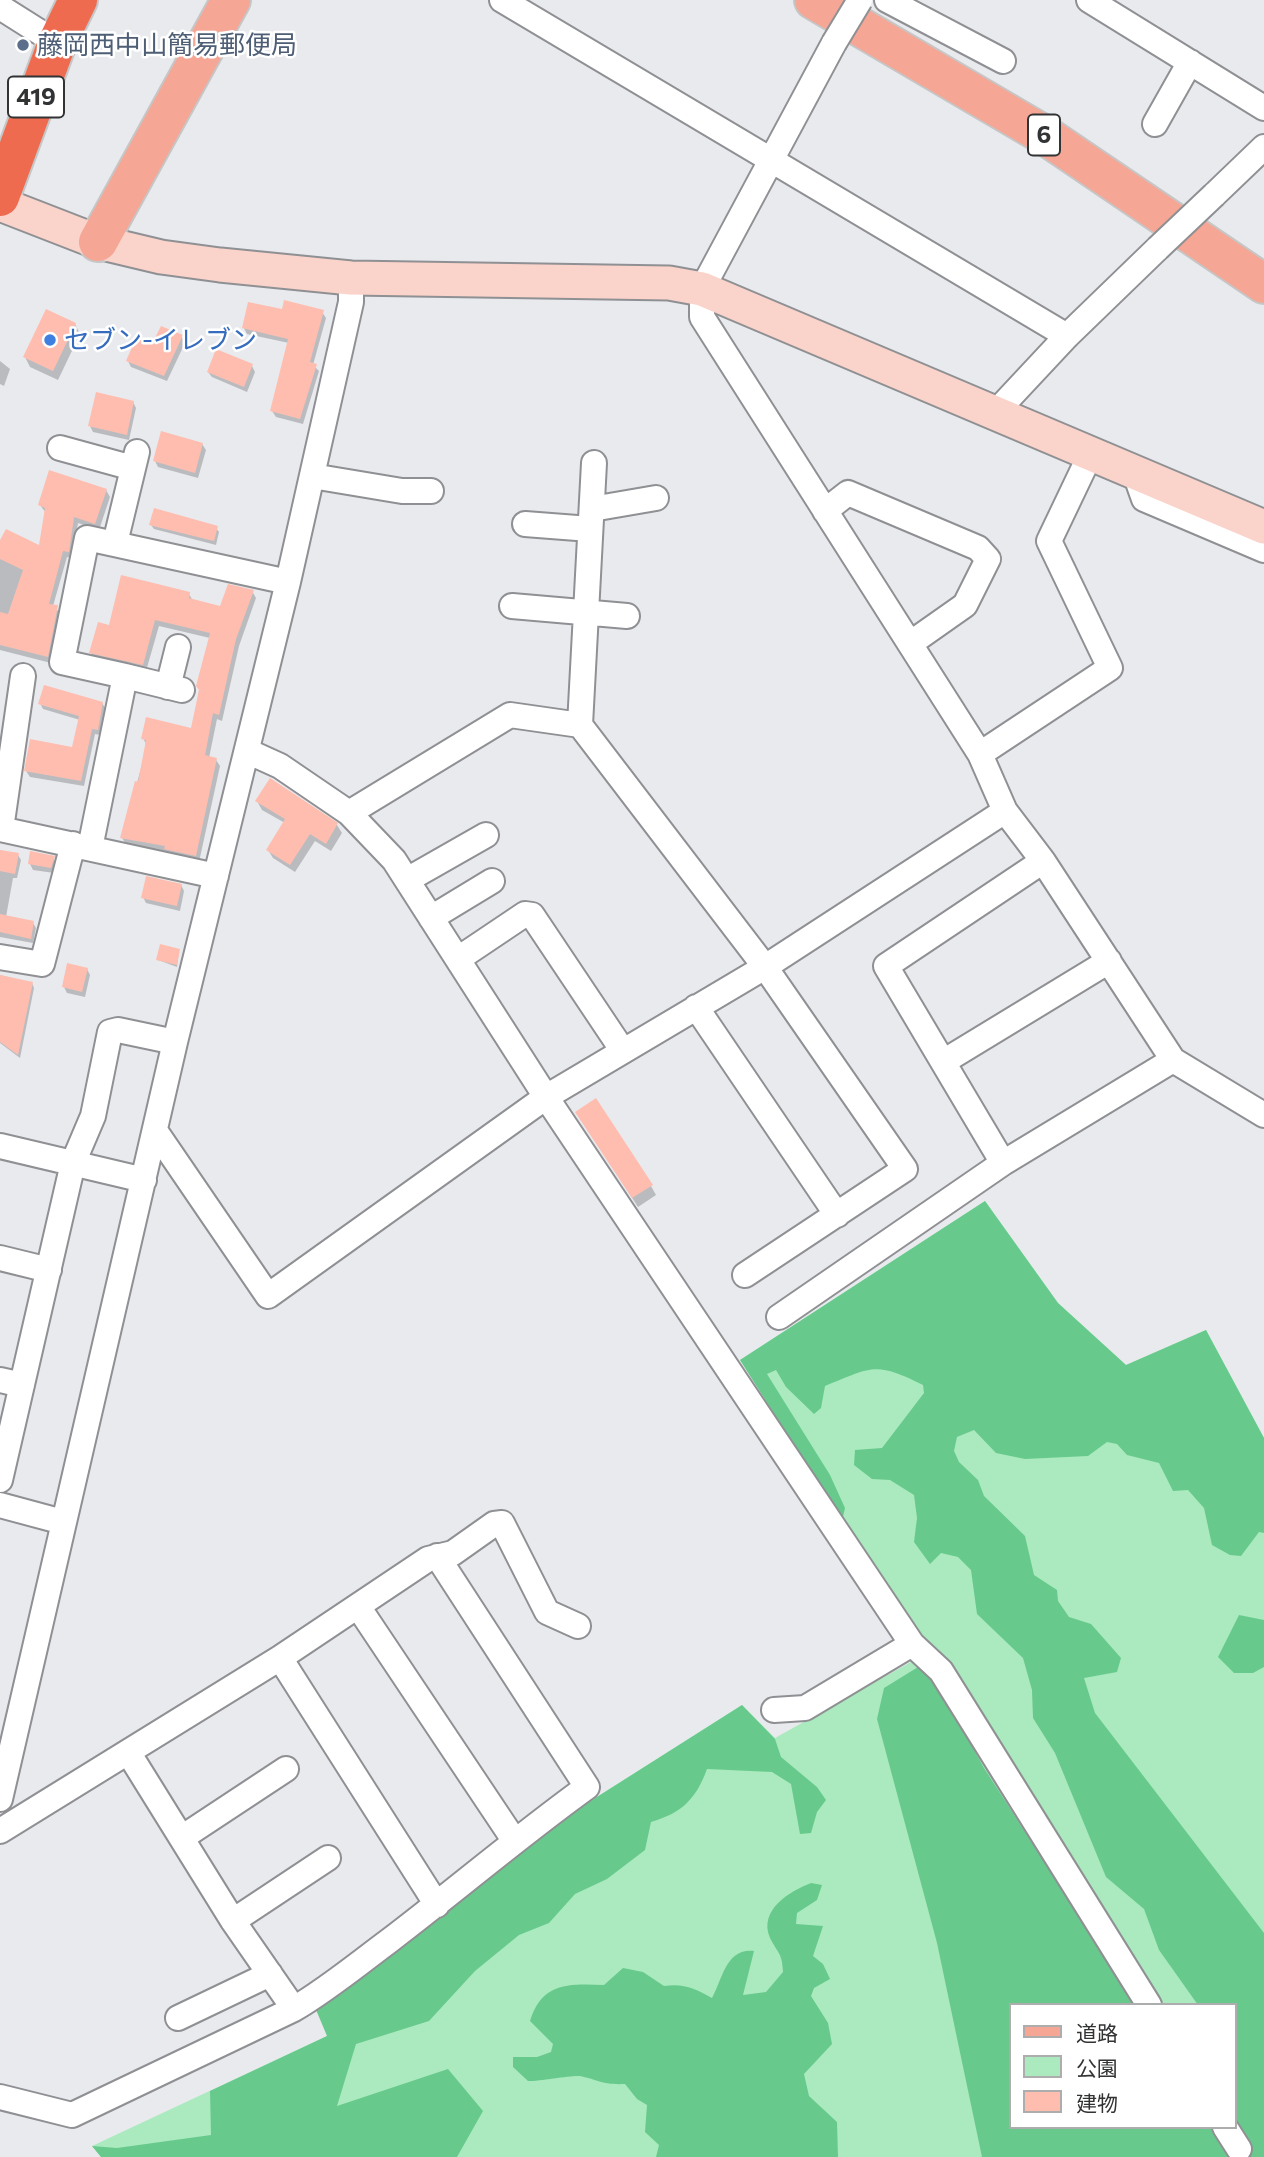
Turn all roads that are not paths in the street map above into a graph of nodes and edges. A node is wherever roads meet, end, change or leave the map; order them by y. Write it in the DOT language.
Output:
graph roads {
  1 [pos="78,0"];
  2 [pos="232,0"];
  3 [pos="502,0"];
  4 [pos="814,0"];
  5 [pos="859,0"];
  6 [pos="887,0"];
  7 [pos="1089,0"];
  8 [pos="0,7"];
  9 [pos="57,43"];
  10 [pos="1003,61"];
  11 [pos="1190,62"];
  12 [pos="1264,108"];
  13 [pos="1155,124"];
  14 [pos="1264,147"];
  15 [pos="770,160"];
  16 [pos="0,197"];
  17 [pos="0,204"];
  18 [pos="98,242"];
  19 [pos="351,278"];
  20 [pos="1264,285"];
  21 [pos="702,289"];
  22 [pos="1067,335"];
  23 [pos="995,413"];
  24 [pos="60,448"];
  25 [pos="1091,453"];
  26 [pos="594,463"];
  27 [pos="1143,475"];
  28 [pos="312,476"];
  29 [pos="431,491"];
  30 [pos="656,498"];
  31 [pos="825,511"];
  32 [pos="591,519"];
  33 [pos="525,524"];
  34 [pos="1264,527"];
  35 [pos="115,542"];
  36 [pos="1264,550"];
  37 [pos="288,582"];
  38 [pos="512,606"];
  39 [pos="586,613"];
  40 [pos="627,616"];
  41 [pos="911,643"];
  42 [pos="178,647"];
  43 [pos="23,676"];
  44 [pos="125,676"];
  45 [pos="580,724"];
  46 [pos="247,751"];
  47 [pos="980,754"];
  48 [pos="1005,811"];
  49 [pos="349,813"];
  50 [pos="0,829"];
  51 [pos="485,835"];
  52 [pos="82,846"];
  53 [pos="1044,861"];
  54 [pos="216,876"];
  55 [pos="407,880"];
  56 [pos="492,881"];
  57 [pos="431,918"];
  58 [pos="0,957"];
  59 [pos="458,959"];
  60 [pos="1109,961"];
  61 [pos="765,967"];
  62 [pos="696,1007"];
  63 [pos="175,1042"];
  64 [pos="623,1051"];
  65 [pos="1173,1060"];
  66 [pos="943,1062"];
  67 [pos="546,1097"];
  68 [pos="1264,1115"];
  69 [pos="156,1132"];
  70 [pos="0,1146"];
  71 [pos="73,1163"];
  72 [pos="1003,1163"];
  73 [pos="145,1180"];
  74 [pos="836,1215"];
  75 [pos="0,1258"];
  76 [pos="49,1270"];
  77 [pos="745,1275"];
  78 [pos="779,1317"];
  79 [pos="11,1382"];
  80 [pos="0,1480"];
  81 [pos="0,1505"];
  82 [pos="63,1522"];
  83 [pos="437,1556"];
  84 [pos="359,1608"];
  85 [pos="578,1626"];
  86 [pos="912,1644"];
  87 [pos="280,1658"];
  88 [pos="774,1710"];
  89 [pos="5,1746"];
  90 [pos="128,1752"];
  91 [pos="286,1769"];
  92 [pos="0,1799"];
  93 [pos="0,1831"];
  94 [pos="183,1837"];
  95 [pos="514,1840"];
  96 [pos="328,1858"];
  97 [pos="437,1905"];
  98 [pos="233,1921"];
  99 [pos="270,1973"];
  100 [pos="1148,2003"];
  101 [pos="294,2009"];
  102 [pos="178,2018"];
  103 [pos="0,2096"];
  104 [pos="1227,2129"];
  105 [pos="1239,2149"];
  1 -- 9 [label="highway, 419"];
  2 -- 18 [label="main road"];
  3 -- 15 [label="street"];
  4 -- 20 [label="main road, 6"];
  5 -- 15 [label="street, bridge"];
  6 -- 10 [label="street"];
  7 -- 11 [label="street"];
  8 -- 9 [label="street"];
  9 -- 16 [label="highway, 419"];
  11 -- 12 [label="street"];
  11 -- 13 [label="street"];
  14 -- 22 [label="street, bridge"];
  15 -- 21 [label="street"];
  15 -- 22 [label="street"];
  17 -- 18 [label="street"];
  18 -- 19 [label="street"];
  19 -- 21 [label="street"];
  19 -- 28 [label="street"];
  21 -- 23 [label="street"];
  21 -- 31 [label="street"];
  22 -- 23 [label="street"];
  23 -- 25 [label="street"];
  24 -- 35 [label="street"];
  25 -- 27 [label="street"];
  25 -- 47 [label="street"];
  26 -- 32 [label="street"];
  27 -- 34 [label="street"];
  27 -- 36 [label="street"];
  28 -- 29 [label="street"];
  28 -- 37 [label="street"];
  30 -- 32 [label="street"];
  31 -- 41 [label="street"];
  31 -- 41 [label="street"];
  32 -- 33 [label="street"];
  32 -- 39 [label="street"];
  35 -- 37 [label="street"];
  35 -- 44 [label="street"];
  37 -- 46 [label="street"];
  38 -- 39 [label="street"];
  39 -- 40 [label="street"];
  39 -- 45 [label="street"];
  41 -- 47 [label="street"];
  42 -- 44 [label="street"];
  43 -- 50 [label="street"];
  44 -- 52 [label="street"];
  45 -- 49 [label="street"];
  45 -- 61 [label="street"];
  46 -- 49 [label="street"];
  46 -- 54 [label="street"];
  47 -- 48 [label="street"];
  48 -- 53 [label="street"];
  48 -- 61 [label="street"];
  49 -- 55 [label="street"];
  50 -- 52 [label="street"];
  51 -- 55 [label="street"];
  52 -- 54 [label="street"];
  52 -- 58 [label="street"];
  53 -- 60 [label="street"];
  53 -- 66 [label="street"];
  54 -- 63 [label="street"];
  55 -- 57 [label="street"];
  56 -- 57 [label="street"];
  57 -- 59 [label="street"];
  59 -- 64 [label="street"];
  59 -- 67 [label="street"];
  60 -- 65 [label="street"];
  60 -- 66 [label="street"];
  61 -- 62 [label="street"];
  61 -- 74 [label="street"];
  62 -- 64 [label="street"];
  62 -- 74 [label="street"];
  63 -- 69 [label="street"];
  63 -- 71 [label="street"];
  64 -- 67 [label="street"];
  65 -- 68 [label="street"];
  65 -- 72 [label="street"];
  66 -- 72 [label="street"];
  67 -- 69 [label="street"];
  67 -- 86 [label="street"];
  69 -- 73 [label="street"];
  70 -- 71 [label="street"];
  71 -- 73 [label="street"];
  71 -- 76 [label="street"];
  72 -- 78 [label="street"];
  73 -- 82 [label="street"];
  74 -- 77 [label="street"];
  75 -- 76 [label="street"];
  76 -- 79 [label="street"];
  79 -- 80 [label="street"];
  81 -- 82 [label="street"];
  82 -- 89 [label="street"];
  83 -- 84 [label="street"];
  83 -- 85 [label="street"];
  83 -- 95 [label="street"];
  84 -- 87 [label="street"];
  84 -- 95 [label="street"];
  86 -- 88 [label="street"];
  86 -- 100 [label="street"];
  87 -- 90 [label="street"];
  87 -- 97 [label="street"];
  89 -- 92 [label="street"];
  90 -- 93 [label="street"];
  90 -- 94 [label="street"];
  91 -- 94 [label="street"];
  94 -- 98 [label="street"];
  95 -- 97 [label="street"];
  96 -- 98 [label="street"];
  97 -- 101 [label="street"];
  98 -- 99 [label="street"];
  99 -- 101 [label="street"];
  99 -- 102 [label="street"];
  101 -- 103 [label="street"];
  104 -- 105 [label="street"];
}
